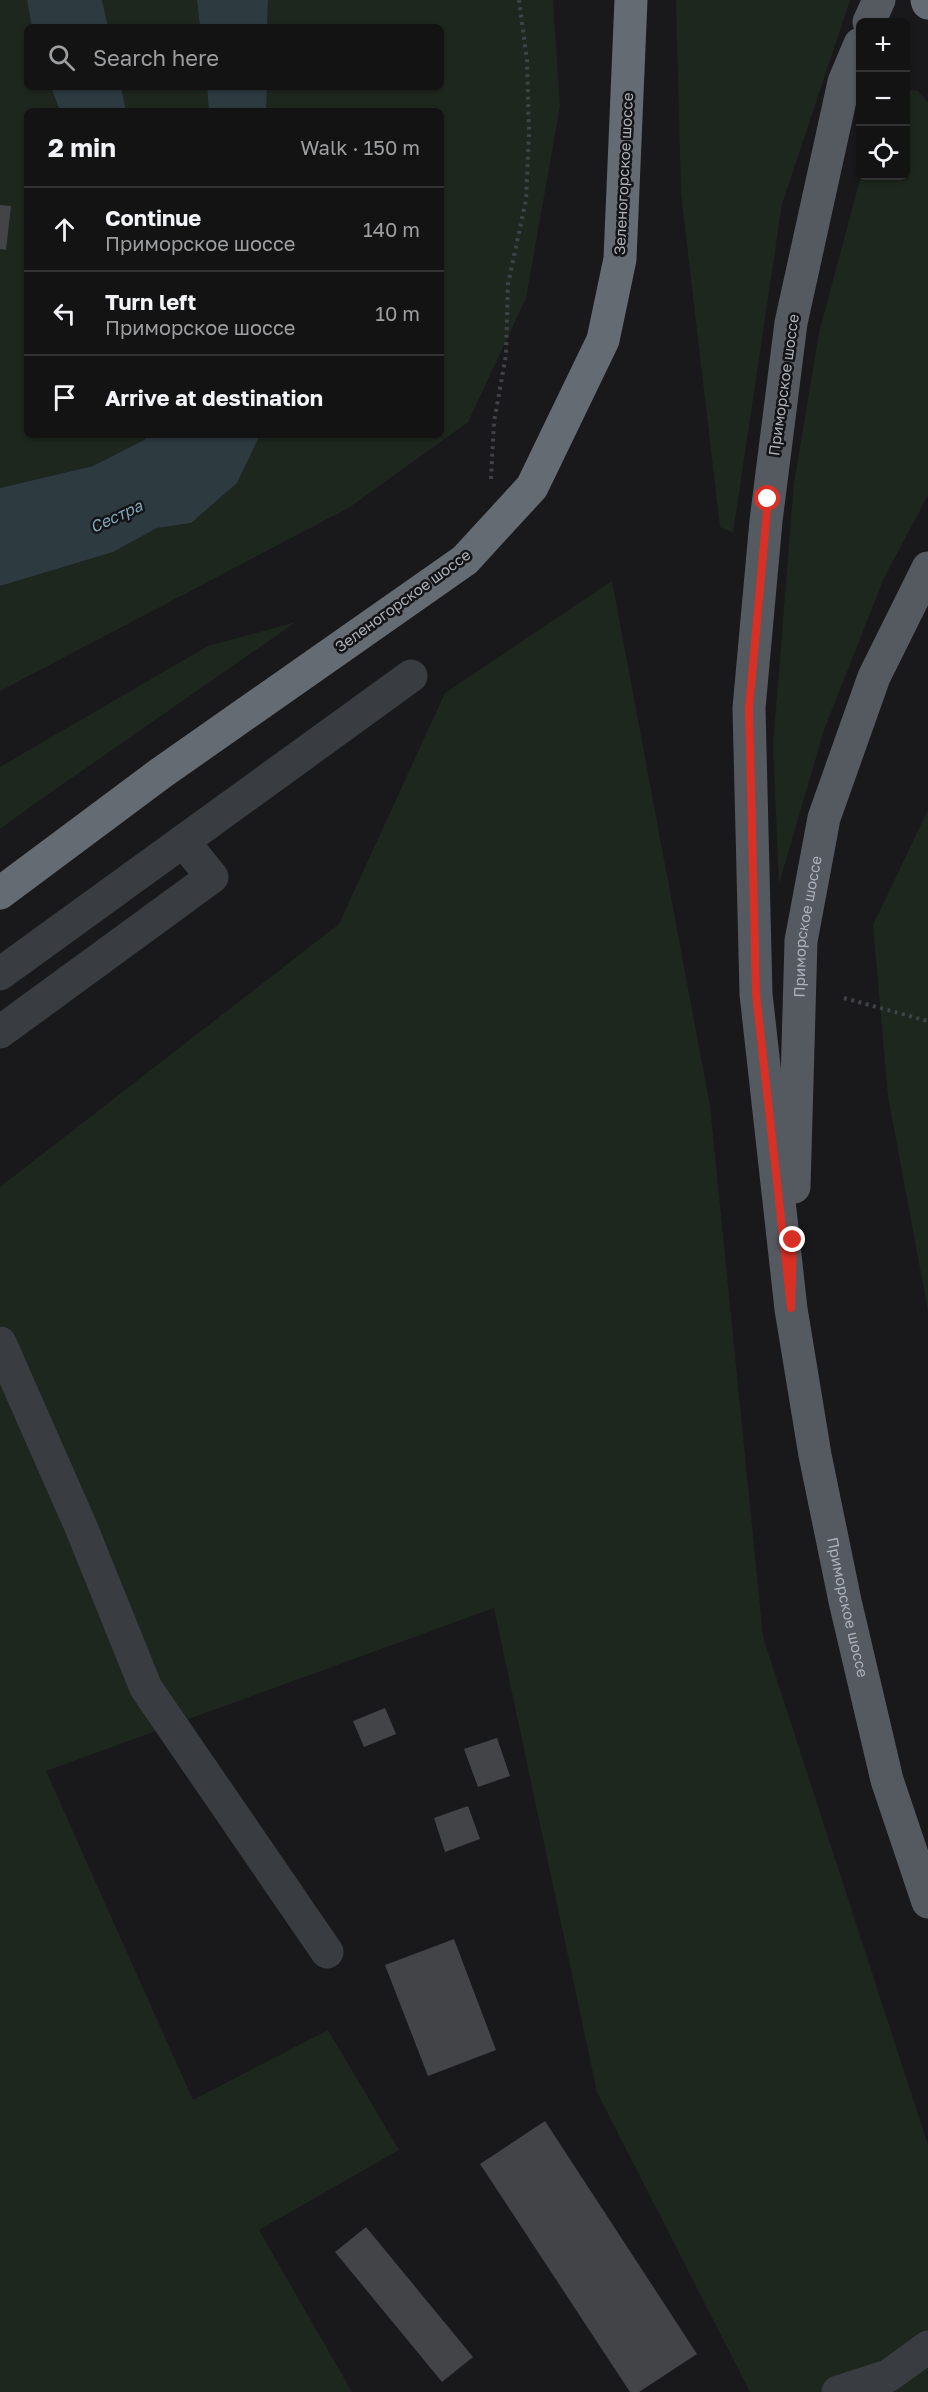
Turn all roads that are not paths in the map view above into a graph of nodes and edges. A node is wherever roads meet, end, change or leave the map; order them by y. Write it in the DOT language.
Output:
graph roads {
  1 [pos="631,0"];
  2 [pos="879,0"];
  3 [pos="871,18"];
  4 [pos="856,55"];
  5 [pos="928,568"];
  6 [pos="411,676"];
  7 [pos="183,841"];
  8 [pos="0,893"];
  9 [pos="0,974"];
  10 [pos="0,1032"];
  11 [pos="791,1308"];
  12 [pos="0,1343"];
  13 [pos="928,1902"];
  14 [pos="327,1952"];
  15 [pos="928,2347"];
  16 [pos="838,2392"];
  1 -- 8 [label="highway, Зеленогорское шоссе"];
  2 -- 3 [label="main road"];
  4 -- 11 [label="main road, Приморское шоссе"];
  5 -- 11 [label="main road, Приморское шоссе"];
  6 -- 7 [label="lane"];
  7 -- 9 [label="lane"];
  7 -- 10 [label="lane"];
  11 -- 13 [label="main road, Приморское шоссе"];
  12 -- 14 [label="lane"];
  15 -- 16 [label="lane"];
}
